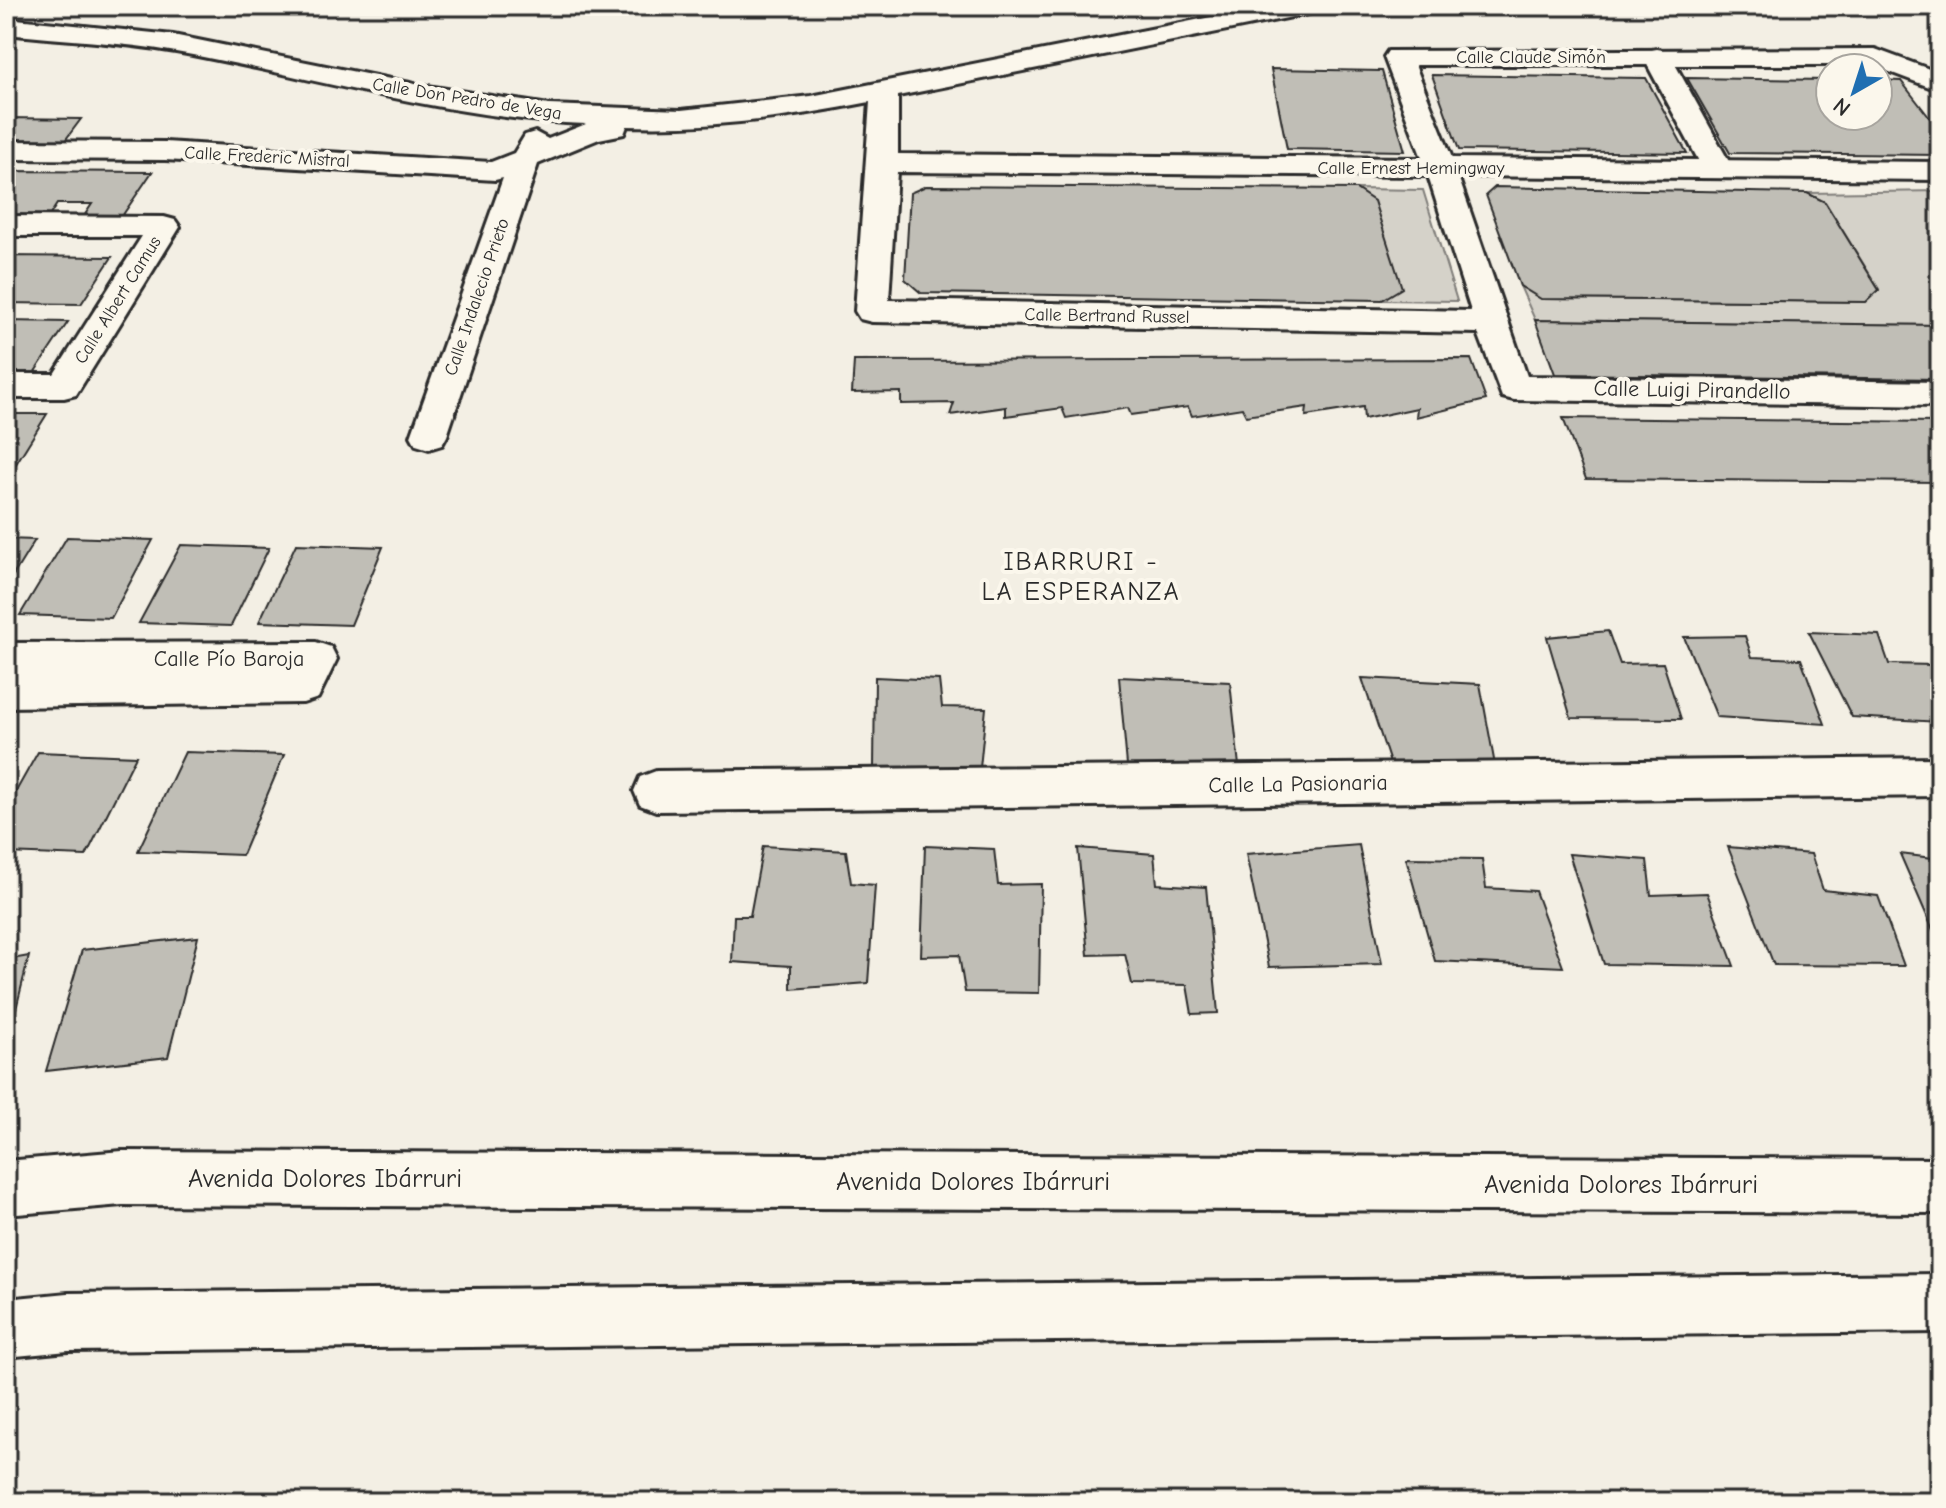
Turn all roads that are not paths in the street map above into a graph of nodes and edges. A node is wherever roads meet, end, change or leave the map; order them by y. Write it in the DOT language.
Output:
graph roads {
  1 [pos="1307,6"];
  2 [pos="6,26"];
  3 [pos="1657,57"];
  4 [pos="1940,83"];
  5 [pos="884,90"];
  6 [pos="415,92"];
  7 [pos="549,114"];
  8 [pos="672,119"];
  9 [pos="6,150"];
  10 [pos="525,159"];
  11 [pos="882,163"];
  12 [pos="1717,167"];
  13 [pos="1441,169"];
  14 [pos="1940,171"];
  15 [pos="6,226"];
  16 [pos="1491,322"];
  17 [pos="6,386"];
  18 [pos="1940,394"];
  19 [pos="429,436"];
  20 [pos="6,660"];
  21 [pos="6,689"];
  22 [pos="1940,777"];
  23 [pos="656,791"];
  24 [pos="1940,1186"];
  25 [pos="6,1188"];
  26 [pos="1940,1303"];
  27 [pos="6,1328"];
  1 -- 5 [label="street, Calle Don Pedro de Vega"];
  2 -- 6 [label="street, Calle Don Pedro de Vega"];
  3 -- 4 [label="street, Calle Claude Simón"];
  3 -- 12 [label="street"];
  3 -- 13 [label="street, Calle Claude Simón"];
  5 -- 8 [label="street, Calle Don Pedro de Vega"];
  5 -- 11 [label="street"];
  6 -- 7 [label="street, Calle Don Pedro de Vega"];
  6 -- 10 [label="street"];
  7 -- 8 [label="street, Calle Don Pedro de Vega"];
  7 -- 10 [label="street, Calle Indalecio Prieto"];
  8 -- 10 [label="street, Calle Frederic Mistral"];
  9 -- 10 [label="street, Calle Frederic Mistral"];
  10 -- 19 [label="street, Calle Indalecio Prieto"];
  11 -- 13 [label="street, Calle Ernest Hemingway"];
  11 -- 16 [label="street, Calle Bertrand Russel"];
  12 -- 13 [label="street, Calle Ernest Hemingway"];
  12 -- 14 [label="street, Calle Ernest Hemingway"];
  13 -- 16 [label="street, Calle Claude Simón"];
  15 -- 17 [label="street, Calle Albert Camus"];
  16 -- 18 [label="street, Calle Luigi Pirandello"];
  20 -- 21 [label="street, Calle Pío Baroja"];
  22 -- 23 [label="street, Calle La Pasionaria"];
  24 -- 25 [label="street, Avenida Dolores Ibárruri"];
  26 -- 27 [label="street"];
}
